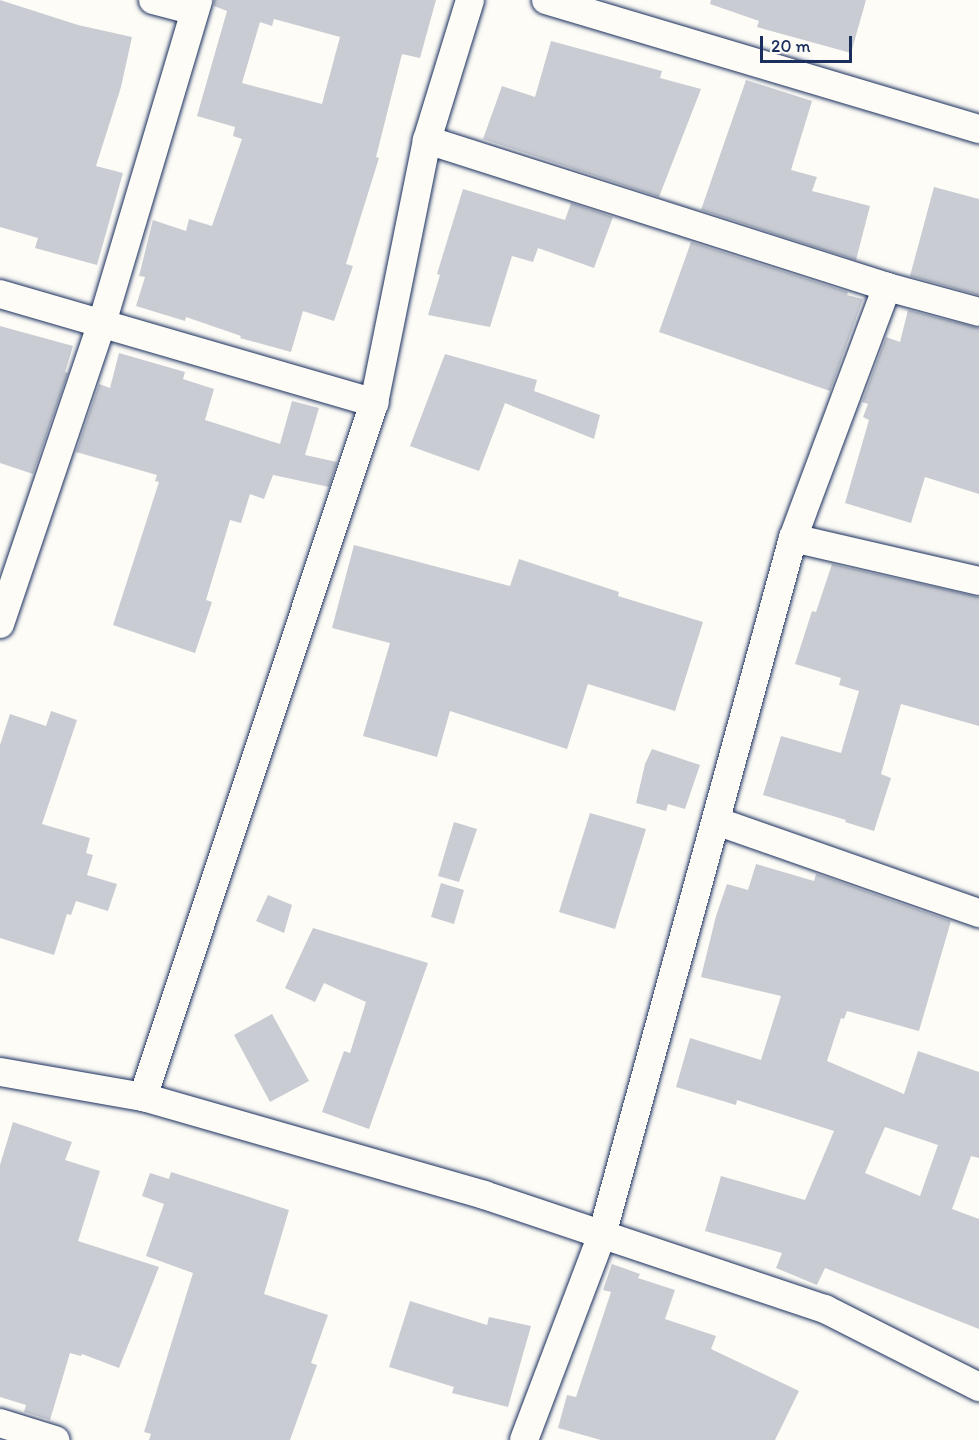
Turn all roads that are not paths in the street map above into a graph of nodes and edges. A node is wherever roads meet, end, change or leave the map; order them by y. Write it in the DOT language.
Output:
graph roads {
  1 [pos="153,0"];
  2 [pos="470,0"];
  3 [pos="546,0"];
  4 [pos="197,5"];
  5 [pos="979,129"];
  6 [pos="427,140"];
  7 [pos="887,287"];
  8 [pos="0,294"];
  9 [pos="979,312"];
  10 [pos="102,322"];
  11 [pos="374,403"];
  12 [pos="793,538"];
  13 [pos="979,581"];
  14 [pos="0,624"];
  15 [pos="716,821"];
  16 [pos="979,913"];
  17 [pos="0,1072"];
  18 [pos="143,1097"];
  19 [pos="602,1235"];
  20 [pos="979,1387"];
  21 [pos="0,1422"];
  22 [pos="55,1440"];
  23 [pos="524,1440"];
  1 -- 4 [label="street"];
  2 -- 6 [label="street"];
  3 -- 5 [label="street"];
  4 -- 10 [label="street"];
  6 -- 7 [label="street"];
  6 -- 11 [label="street"];
  7 -- 9 [label="street"];
  7 -- 12 [label="street"];
  8 -- 10 [label="street"];
  10 -- 11 [label="street"];
  10 -- 14 [label="street"];
  11 -- 18 [label="street"];
  12 -- 13 [label="street"];
  12 -- 15 [label="street"];
  15 -- 16 [label="street"];
  15 -- 19 [label="street"];
  17 -- 18 [label="street"];
  18 -- 19 [label="street"];
  19 -- 20 [label="street"];
  19 -- 23 [label="street"];
  21 -- 22 [label="street"];
}
